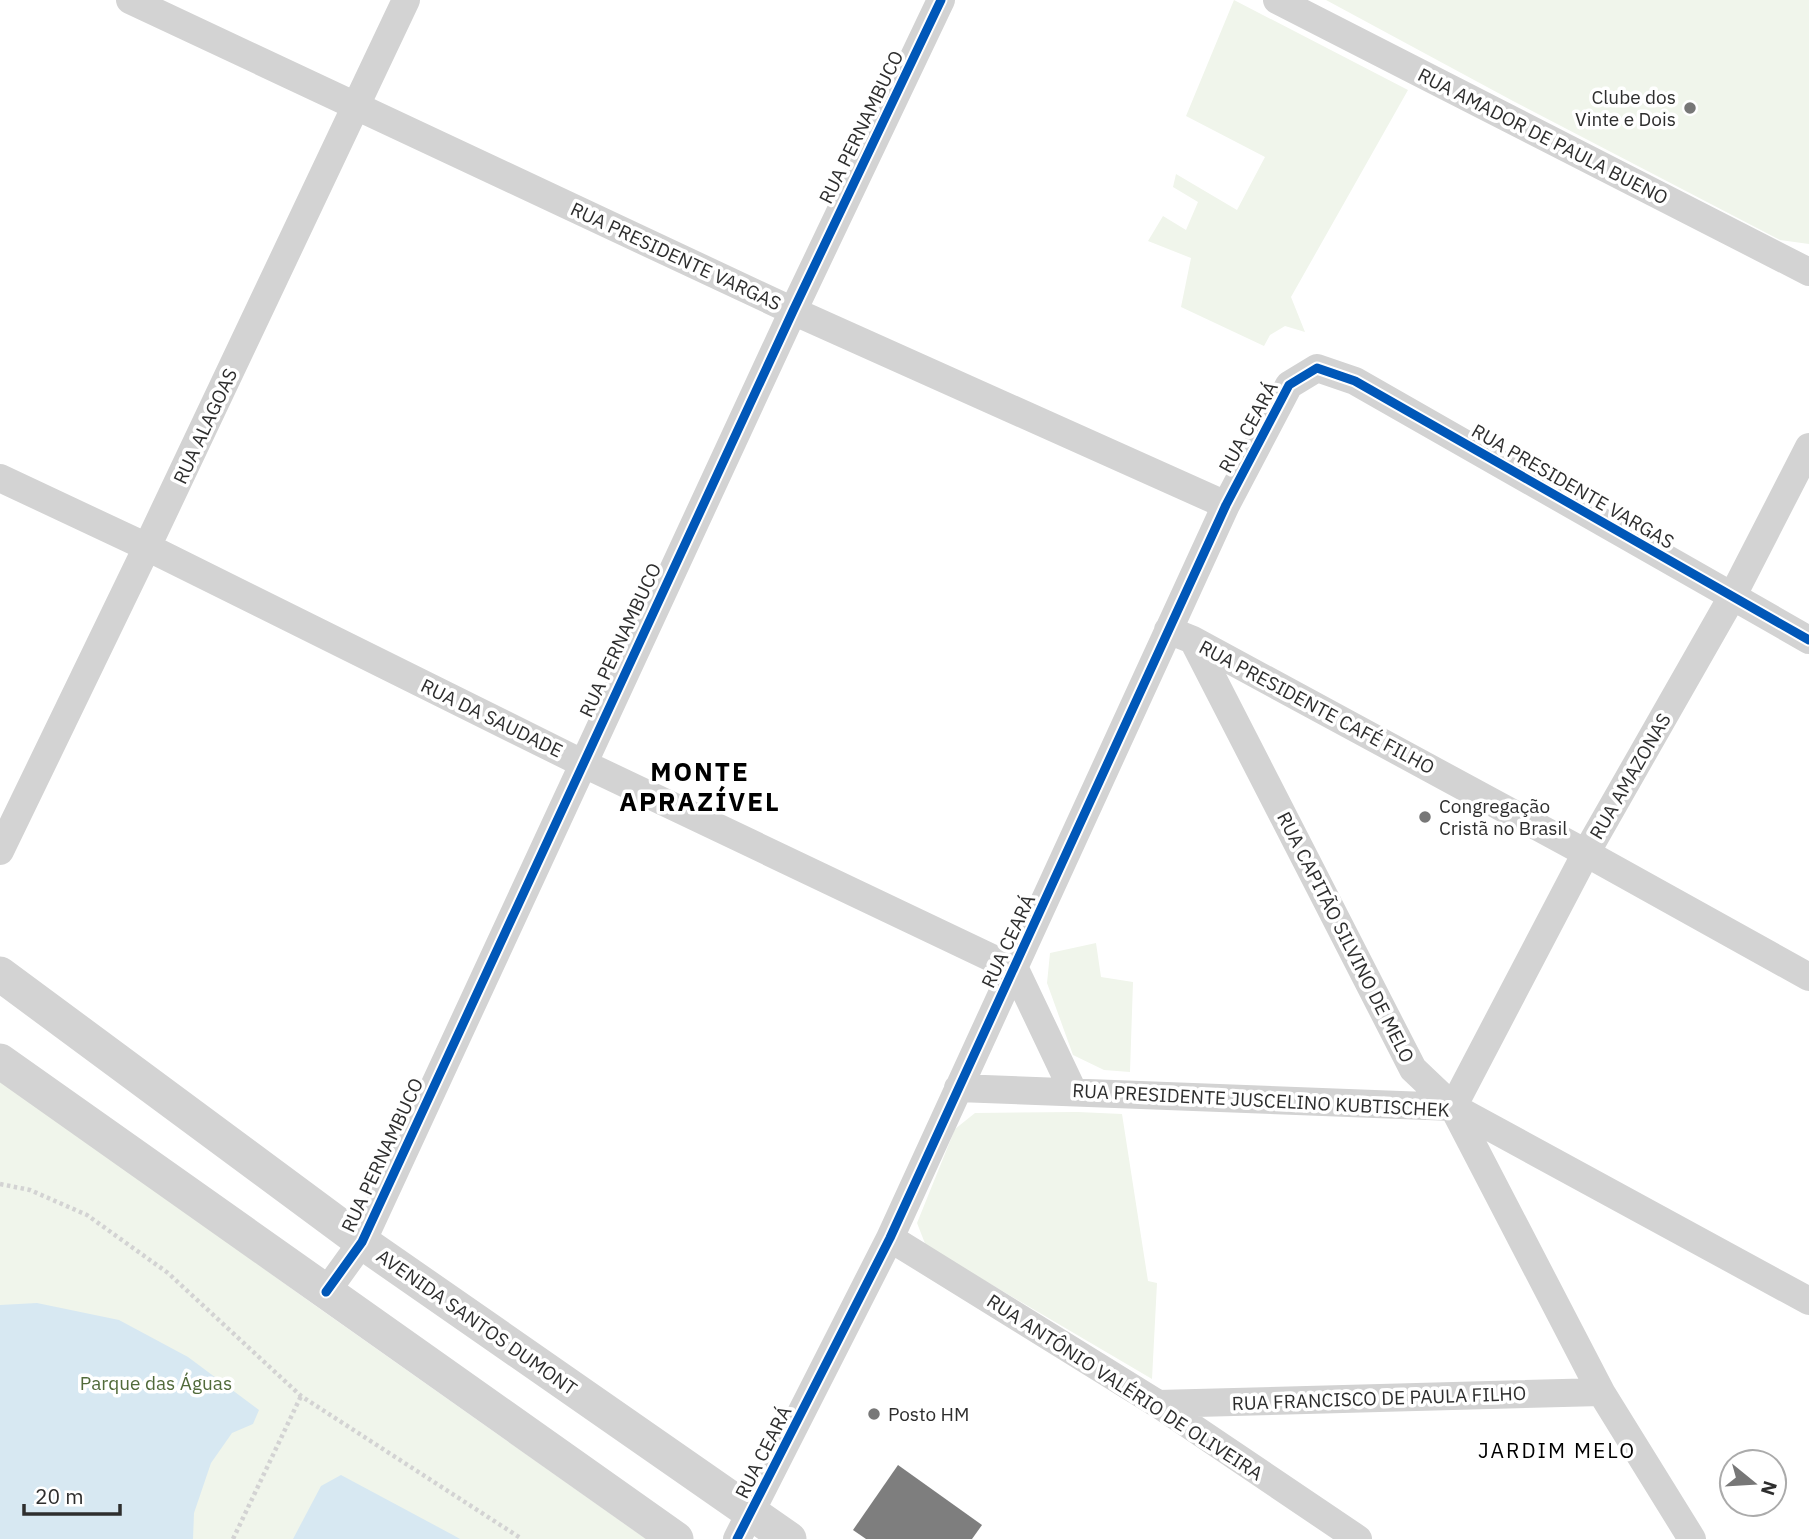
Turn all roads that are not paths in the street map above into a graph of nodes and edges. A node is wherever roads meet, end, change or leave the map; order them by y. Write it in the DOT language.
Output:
graph roads {
  1 [pos="130,0"];
  2 [pos="406,0"];
  3 [pos="942,0"];
  4 [pos="1277,0"];
  5 [pos="357,107"];
  6 [pos="1809,272"];
  7 [pos="793,311"];
  8 [pos="1317,368"];
  9 [pos="1809,447"];
  10 [pos="0,478"];
  11 [pos="1226,505"];
  12 [pos="147,547"];
  13 [pos="1732,597"];
  14 [pos="1181,635"];
  15 [pos="1809,640"];
  16 [pos="582,762"];
  17 [pos="0,851"];
  18 [pos="1586,853"];
  19 [pos="1015,969"];
  20 [pos="0,974"];
  21 [pos="1809,977"];
  22 [pos="0,1061"];
  23 [pos="958,1088"];
  24 [pos="1073,1091"];
  25 [pos="1453,1107"];
  26 [pos="890,1238"];
  27 [pos="362,1242"];
  28 [pos="326,1292"];
  29 [pos="1809,1301"];
  30 [pos="1601,1392"];
  31 [pos="1158,1404"];
  32 [pos="744,1526"];
  33 [pos="676,1539"];
  34 [pos="789,1539"];
  35 [pos="1358,1539"];
  36 [pos="1692,1539"];
  1 -- 5 [label="street, RUA PRESIDENTE VARGAS"];
  2 -- 5 [label="street, RUA ALAGOAS"];
  3 -- 7 [label="street, RUA PERNAMBUCO"];
  4 -- 6 [label="street, RUA AMADOR DE PAULA BUENO"];
  5 -- 7 [label="street, RUA PRESIDENTE VARGAS"];
  5 -- 12 [label="street, RUA ALAGOAS"];
  7 -- 11 [label="street, RUA PRESIDENTE VARGAS"];
  7 -- 16 [label="street, RUA PERNAMBUCO"];
  8 -- 11 [label="street, RUA CEARÁ"];
  8 -- 13 [label="street, RUA PRESIDENTE VARGAS"];
  9 -- 13 [label="street, RUA AMAZONAS"];
  10 -- 12 [label="street, RUA DA SAUDADE"];
  11 -- 14 [label="street, RUA CEARÁ"];
  12 -- 16 [label="street, RUA DA SAUDADE"];
  12 -- 17 [label="street, RUA ALAGOAS"];
  13 -- 15 [label="street, RUA PRESIDENTE VARGAS"];
  13 -- 18 [label="street, RUA AMAZONAS"];
  14 -- 18 [label="street, RUA PRESIDENTE CAFÉ FILHO"];
  14 -- 19 [label="street, RUA CEARÁ"];
  14 -- 25 [label="street, RUA CAPITÃO SILVINO DE MELO"];
  16 -- 19 [label="street, RUA DA SAUDADE"];
  16 -- 27 [label="street, RUA PERNAMBUCO"];
  18 -- 21 [label="street, RUA PRESIDENTE CAFÉ FILHO"];
  18 -- 25 [label="street, RUA AMAZONAS"];
  19 -- 23 [label="street, RUA CEARÁ"];
  19 -- 24 [label="street"];
  20 -- 27 [label="street, AVENIDA SANTOS DUMONT"];
  22 -- 28 [label="street"];
  23 -- 24 [label="street, RUA PRESIDENTE JUSCELINO KUBTISCHEK"];
  23 -- 26 [label="street, RUA CEARÁ"];
  24 -- 25 [label="street, RUA PRESIDENTE JUSCELINO KUBTISCHEK"];
  25 -- 29 [label="street, RUA PRESIDENTE JUSCELINO KUBTISCHEK"];
  25 -- 30 [label="street, RUA CAPITÃO SILVINO DE MELO"];
  26 -- 31 [label="street, RUA ANTÔNIO VALÉRIO DE OLIVEIRA"];
  26 -- 32 [label="street, RUA CEARÁ"];
  27 -- 28 [label="street, RUA PERNAMBUCO"];
  27 -- 32 [label="street, AVENIDA SANTOS DUMONT"];
  28 -- 33 [label="street"];
  30 -- 31 [label="street, RUA FRANCISCO DE PAULA FILHO"];
  30 -- 36 [label="street, RUA CAPITÃO SILVINO DE MELO"];
  31 -- 35 [label="street, RUA ANTÔNIO VALÉRIO DE OLIVEIRA"];
  32 -- 34 [label="street, AVENIDA SANTOS DUMONT"];
}
